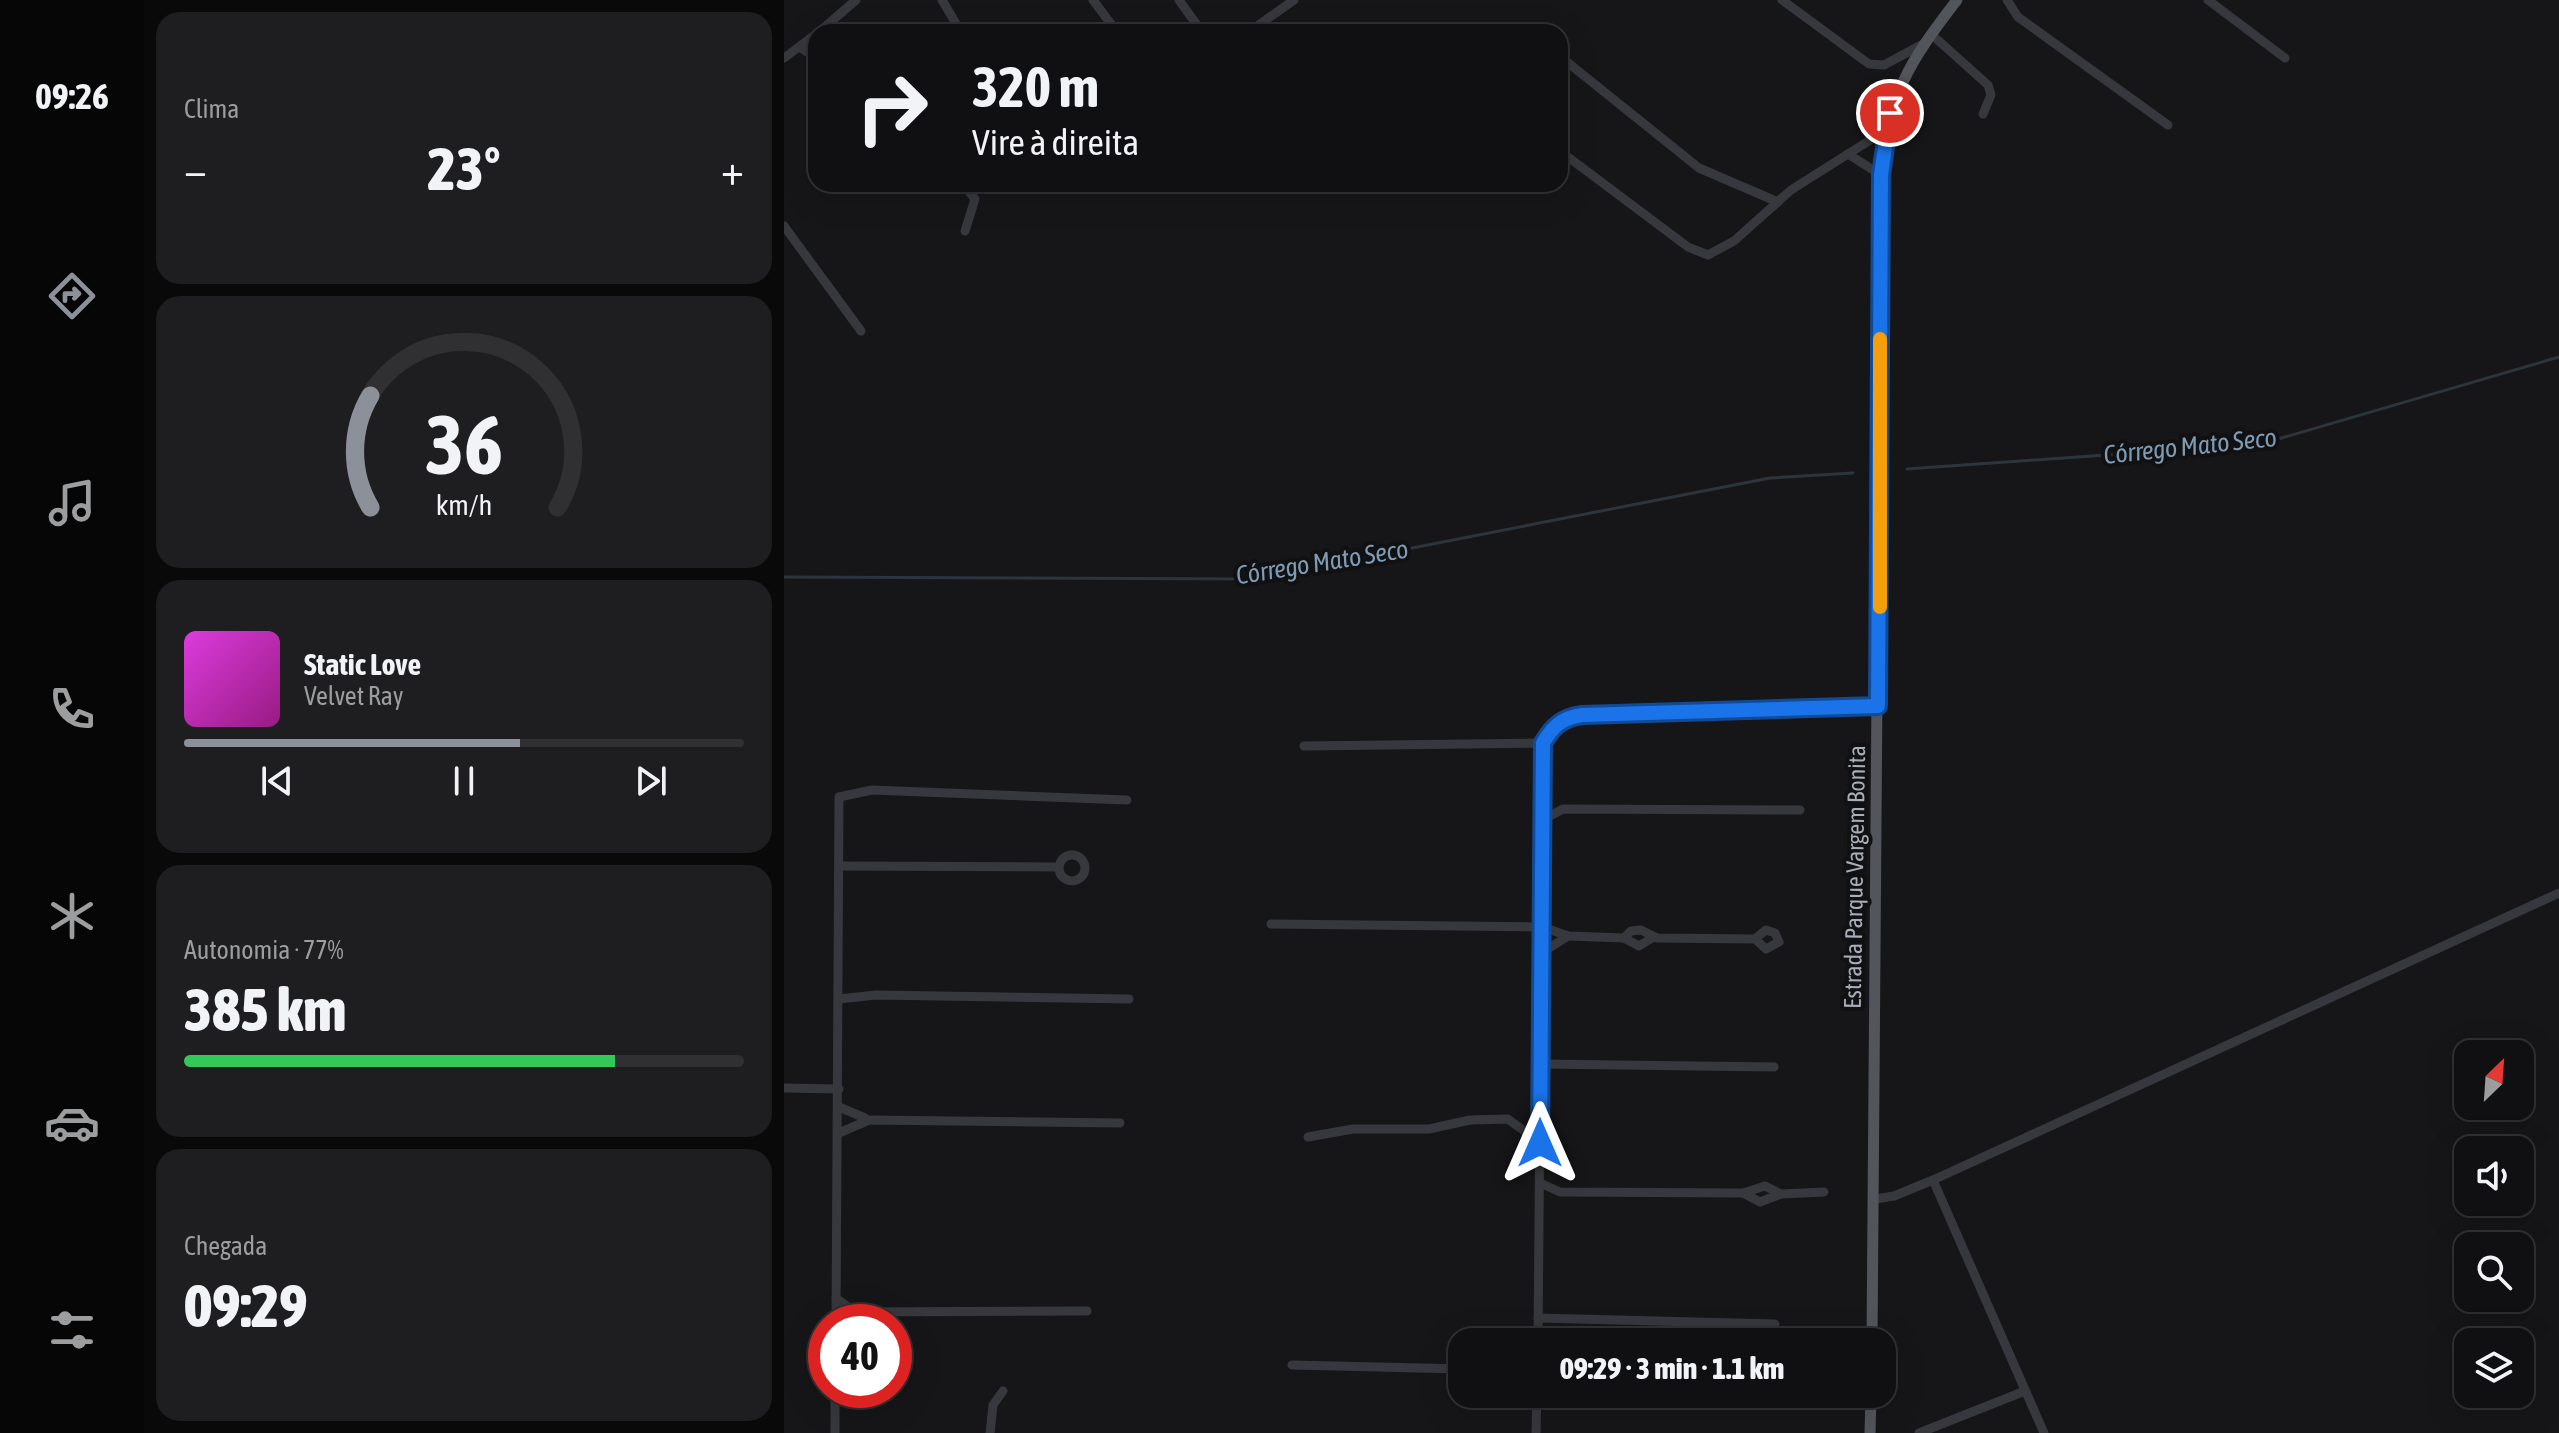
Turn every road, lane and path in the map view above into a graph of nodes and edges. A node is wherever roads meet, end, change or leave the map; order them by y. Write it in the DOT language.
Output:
graph roads {
  1 [pos="856,0"];
  2 [pos="942,0"];
  3 [pos="1093,0"];
  4 [pos="1179,0"];
  5 [pos="1294,0"];
  6 [pos="1782,0"];
  7 [pos="1957,0"];
  8 [pos="2007,0"];
  9 [pos="2208,0"];
  10 [pos="833,20"];
  11 [pos="828,24"];
  12 [pos="833,24"];
  13 [pos="956,24"];
  14 [pos="1111,24"];
  15 [pos="1196,24"];
  16 [pos="1260,24"];
  17 [pos="1927,39"];
  18 [pos="808,40"];
  19 [pos="799,47"];
  20 [pos="808,52"];
  21 [pos="784,58"];
  22 [pos="2285,58"];
  23 [pos="1568,63"];
  24 [pos="1983,114"];
  25 [pos="2168,125"];
  26 [pos="1886,130"];
  27 [pos="1848,154"];
  28 [pos="1568,157"];
  29 [pos="1881,175"];
  30 [pos="969,192"];
  31 [pos="1778,202"];
  32 [pos="784,226"];
  33 [pos="965,231"];
  34 [pos="861,331"];
  35 [pos="1878,706"];
  36 [pos="1543,743"];
  37 [pos="1304,746"];
  38 [pos="1544,799"];
  39 [pos="1127,800"];
  40 [pos="1563,809"];
  41 [pos="1800,810"];
  42 [pos="1544,819"];
  43 [pos="839,866"];
  44 [pos="1058,867"];
  45 [pos="2559,893"];
  46 [pos="1271,924"];
  47 [pos="1543,927"];
  48 [pos="1568,936"];
  49 [pos="1654,937"];
  50 [pos="1624,938"];
  51 [pos="1755,939"];
  52 [pos="1543,952"];
  53 [pos="839,999"];
  54 [pos="1129,999"];
  55 [pos="1542,1064"];
  56 [pos="1774,1067"];
  57 [pos="784,1088"];
  58 [pos="839,1089"];
  59 [pos="839,1107"];
  60 [pos="1540,1116"];
  61 [pos="869,1120"];
  62 [pos="1120,1123"];
  63 [pos="1519,1125"];
  64 [pos="839,1133"];
  65 [pos="1308,1137"];
  66 [pos="1540,1143"];
  67 [pos="1933,1180"];
  68 [pos="1540,1183"];
  69 [pos="1560,1192"];
  70 [pos="1824,1192"];
  71 [pos="1875,1199"];
  72 [pos="1540,1200"];
  73 [pos="836,1298"];
  74 [pos="836,1304"];
  75 [pos="844,1304"];
  76 [pos="1087,1311"];
  77 [pos="912,1312"];
  78 [pos="1538,1318"];
  79 [pos="1775,1324"];
  80 [pos="1538,1328"];
  81 [pos="1872,1328"];
  82 [pos="1292,1365"];
  83 [pos="1448,1369"];
  84 [pos="1003,1391"];
  85 [pos="2025,1391"];
  86 [pos="836,1408"];
  87 [pos="1537,1408"];
  88 [pos="1871,1408"];
  89 [pos="837,1432"];
  90 [pos="990,1433"];
  91 [pos="1536,1433"];
  92 [pos="1870,1433"];
  93 [pos="1919,1433"];
  94 [pos="2044,1433"];
  1 -- 10 [label="street"];
  2 -- 13 [label="street"];
  3 -- 14 [label="street"];
  4 -- 15 [label="street"];
  5 -- 16 [label="street"];
  6 -- 17 [label="street"];
  7 -- 17 [label="main road, Estrada Parque Vargem Bonita"];
  8 -- 25 [label="street"];
  9 -- 22 [label="street"];
  10 -- 11 [label="street"];
  10 -- 12 [label="street"];
  17 -- 24 [label="street"];
  17 -- 26 [label="main road, Estrada Parque Vargem Bonita"];
  18 -- 19 [label="street"];
  19 -- 20 [label="street"];
  19 -- 21 [label="street"];
  23 -- 31 [label="street"];
  26 -- 27 [label="street"];
  26 -- 29 [label="main road, Estrada Parque Vargem Bonita"];
  27 -- 29 [label="street"];
  27 -- 31 [label="street"];
  28 -- 31 [label="street"];
  29 -- 35 [label="main road, Estrada Parque Vargem Bonita"];
  30 -- 33 [label="street"];
  32 -- 34 [label="street"];
  35 -- 36 [label="street"];
  35 -- 71 [label="main road, Estrada Parque Vargem Bonita"];
  36 -- 37 [label="street"];
  36 -- 38 [label="street"];
  38 -- 40 [label="street"];
  38 -- 42 [label="street"];
  39 -- 43 [label="street"];
  40 -- 41 [label="street"];
  40 -- 42 [label="street"];
  42 -- 47 [label="street"];
  43 -- 44 [label="street"];
  43 -- 53 [label="street"];
  45 -- 67 [label="street"];
  46 -- 47 [label="street"];
  47 -- 48 [label="street"];
  47 -- 52 [label="street"];
  48 -- 50 [label="street"];
  48 -- 52 [label="street"];
  49 -- 50 [label="street"];
  49 -- 50 [label="street"];
  49 -- 51 [label="street"];
  52 -- 55 [label="street"];
  53 -- 54 [label="street"];
  53 -- 58 [label="street"];
  55 -- 56 [label="street"];
  55 -- 60 [label="street"];
  57 -- 58 [label="street"];
  58 -- 59 [label="street"];
  59 -- 61 [label="street"];
  59 -- 64 [label="street"];
  60 -- 63 [label="street"];
  60 -- 66 [label="street"];
  61 -- 62 [label="street"];
  61 -- 64 [label="street"];
  63 -- 65 [label="street"];
  63 -- 66 [label="street"];
  64 -- 73 [label="street"];
  66 -- 68 [label="street"];
  67 -- 71 [label="street"];
  67 -- 85 [label="street"];
  68 -- 69 [label="street"];
  68 -- 72 [label="street"];
  69 -- 70 [label="street"];
  69 -- 72 [label="street"];
  71 -- 81 [label="main road, Estrada Parque Vargem Bonita"];
  72 -- 78 [label="street"];
  73 -- 74 [label="street"];
  73 -- 75 [label="street"];
  76 -- 77 [label="street"];
  78 -- 79 [label="street"];
  78 -- 80 [label="street"];
  82 -- 83 [label="street"];
  84 -- 90 [label="street"];
  85 -- 93 [label="street"];
  85 -- 94 [label="street"];
  86 -- 89 [label="street"];
  87 -- 91 [label="street"];
  88 -- 92 [label="main road"];
}
